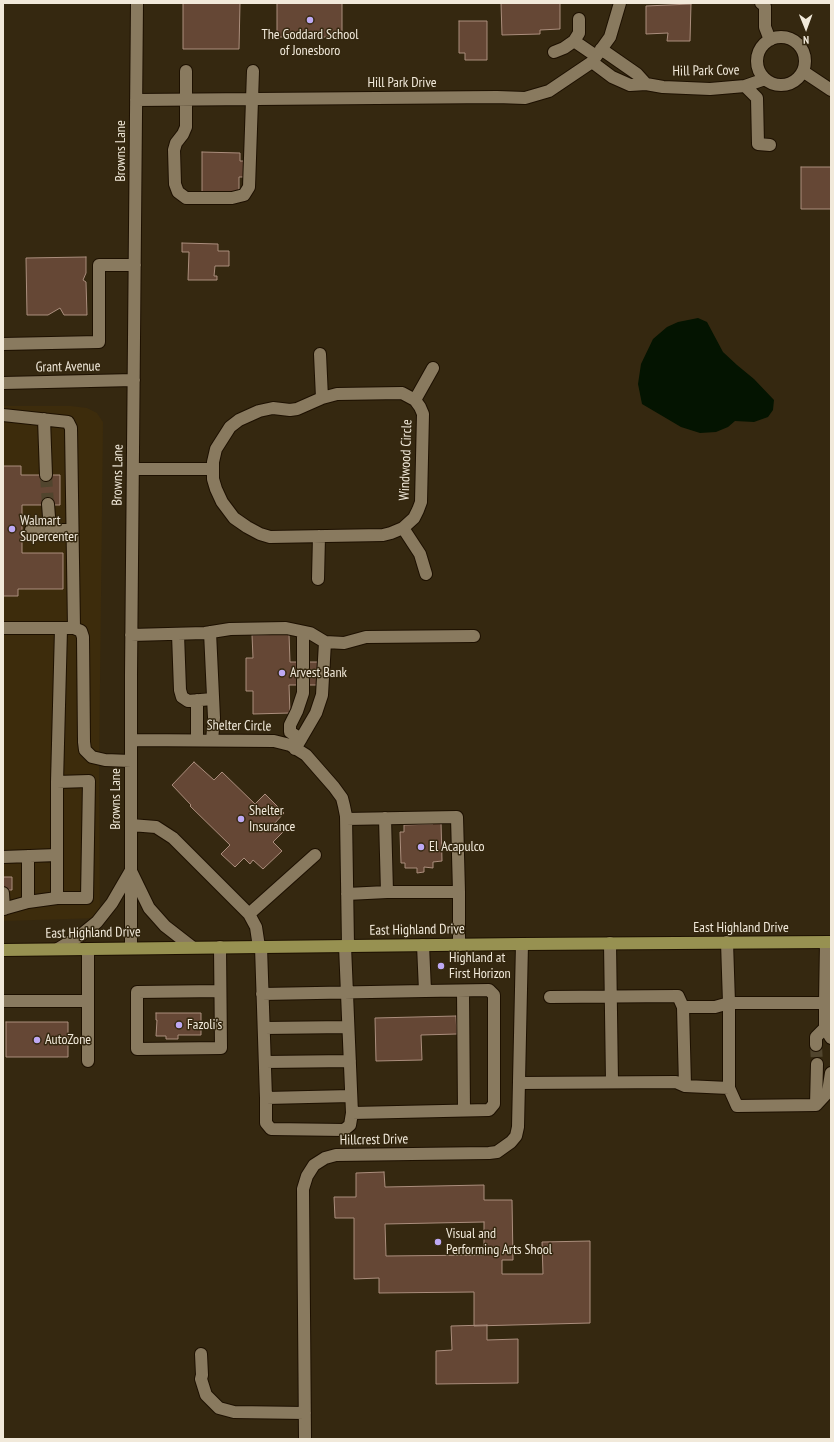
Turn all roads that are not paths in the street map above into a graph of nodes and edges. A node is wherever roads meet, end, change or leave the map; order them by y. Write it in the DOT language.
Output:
graph roads {
  1 [pos="137,3"];
  2 [pos="620,3"];
  3 [pos="761,3"];
  4 [pos="579,19"];
  5 [pos="770,40"];
  6 [pos="574,41"];
  7 [pos="554,52"];
  8 [pos="596,56"];
  9 [pos="186,71"];
  10 [pos="254,71"];
  11 [pos="804,72"];
  12 [pos="765,79"];
  13 [pos="646,84"];
  14 [pos="745,86"];
  15 [pos="831,90"];
  16 [pos="252,99"];
  17 [pos="136,100"];
  18 [pos="186,100"];
  19 [pos="770,145"];
  20 [pos="135,265"];
  21 [pos="3,344"];
  22 [pos="320,354"];
  23 [pos="433,368"];
  24 [pos="134,380"];
  25 [pos="3,383"];
  26 [pos="322,398"];
  27 [pos="415,400"];
  28 [pos="3,415"];
  29 [pos="44,419"];
  30 [pos="134,469"];
  31 [pos="213,469"];
  32 [pos="46,475"];
  33 [pos="48,504"];
  34 [pos="403,528"];
  35 [pos="31,530"];
  36 [pos="50,530"];
  37 [pos="72,530"];
  38 [pos="319,536"];
  39 [pos="426,574"];
  40 [pos="318,579"];
  41 [pos="3,628"];
  42 [pos="74,628"];
  43 [pos="62,629"];
  44 [pos="210,632"];
  45 [pos="303,632"];
  46 [pos="178,634"];
  47 [pos="131,635"];
  48 [pos="474,636"];
  49 [pos="325,642"];
  50 [pos="213,699"];
  51 [pos="197,700"];
  52 [pos="131,740"];
  53 [pos="197,740"];
  54 [pos="212,740"];
  55 [pos="298,744"];
  56 [pos="131,761"];
  57 [pos="57,782"];
  58 [pos="385,818"];
  59 [pos="346,819"];
  60 [pos="131,826"];
  61 [pos="57,855"];
  62 [pos="315,855"];
  63 [pos="28,856"];
  64 [pos="3,857"];
  65 [pos="3,861"];
  66 [pos="131,871"];
  67 [pos="387,892"];
  68 [pos="459,892"];
  69 [pos="3,893"];
  70 [pos="347,894"];
  71 [pos="57,898"];
  72 [pos="28,902"];
  73 [pos="4,909"];
  74 [pos="248,914"];
  75 [pos="727,942"];
  76 [pos="829,942"];
  77 [pos="610,943"];
  78 [pos="522,944"];
  79 [pos="423,945"];
  80 [pos="459,945"];
  81 [pos="346,946"];
  82 [pos="192,947"];
  83 [pos="220,947"];
  84 [pos="260,947"];
  85 [pos="88,948"];
  86 [pos="131,948"];
  87 [pos="58,949"];
  88 [pos="3,950"];
  89 [pos="220,991"];
  90 [pos="425,991"];
  91 [pos="463,991"];
  92 [pos="347,992"];
  93 [pos="262,994"];
  94 [pos="550,997"];
  95 [pos="610,997"];
  96 [pos="3,1001"];
  97 [pos="88,1001"];
  98 [pos="729,1003"];
  99 [pos="825,1003"];
  100 [pos="683,1007"];
  101 [pos="348,1027"];
  102 [pos="264,1028"];
  103 [pos="825,1028"];
  104 [pos="831,1038"];
  105 [pos="816,1045"];
  106 [pos="88,1061"];
  107 [pos="350,1061"];
  108 [pos="265,1062"];
  109 [pos="817,1064"];
  110 [pos="831,1073"];
  111 [pos="612,1082"];
  112 [pos="519,1083"];
  113 [pos="685,1086"];
  114 [pos="729,1088"];
  115 [pos="351,1096"];
  116 [pos="266,1098"];
  117 [pos="816,1105"];
  118 [pos="464,1110"];
  119 [pos="352,1113"];
  120 [pos="201,1354"];
  121 [pos="305,1413"];
  122 [pos="305,1439"];
  1 -- 17 [label="street, Browns Lane"];
  2 -- 8 [label="street, Hill Park Drive"];
  3 -- 5 [label="street"];
  4 -- 6 [label="street"];
  5 -- 11 [label="street"];
  5 -- 12 [label="street, Hill Park Cove"];
  6 -- 7 [label="street"];
  6 -- 8 [label="street"];
  8 -- 13 [label="street"];
  8 -- 13 [label="street, Hill Park Cove"];
  8 -- 16 [label="street, Hill Park Drive"];
  9 -- 18 [label="street"];
  10 -- 16 [label="street"];
  11 -- 12 [label="street"];
  11 -- 15 [label="street"];
  12 -- 14 [label="street, Hill Park Cove"];
  13 -- 14 [label="street, Hill Park Cove"];
  14 -- 19 [label="street"];
  16 -- 18 [label="street, Hill Park Drive"];
  16 -- 18 [label="street"];
  17 -- 18 [label="street, Hill Park Drive"];
  17 -- 20 [label="street, Browns Lane"];
  20 -- 21 [label="street"];
  20 -- 24 [label="street, Browns Lane"];
  22 -- 26 [label="street"];
  23 -- 27 [label="street"];
  24 -- 25 [label="street, Grant Avenue"];
  24 -- 30 [label="street, Browns Lane"];
  26 -- 27 [label="street, Windwood Circle"];
  26 -- 31 [label="street, Windwood Circle"];
  27 -- 34 [label="street, Windwood Circle"];
  28 -- 29 [label="street"];
  29 -- 32 [label="street"];
  29 -- 37 [label="street"];
  30 -- 31 [label="street"];
  30 -- 47 [label="street, Browns Lane"];
  31 -- 38 [label="street, Windwood Circle"];
  33 -- 36 [label="street"];
  34 -- 38 [label="street, Windwood Circle"];
  34 -- 39 [label="street"];
  35 -- 36 [label="street"];
  36 -- 37 [label="street"];
  37 -- 42 [label="street"];
  38 -- 40 [label="street"];
  41 -- 43 [label="street"];
  42 -- 43 [label="street"];
  42 -- 56 [label="street"];
  43 -- 57 [label="street"];
  44 -- 45 [label="street"];
  44 -- 46 [label="street"];
  44 -- 50 [label="street"];
  45 -- 49 [label="street"];
  45 -- 55 [label="street"];
  46 -- 47 [label="street"];
  46 -- 51 [label="street"];
  47 -- 52 [label="street, Browns Lane"];
  48 -- 49 [label="street"];
  49 -- 55 [label="street"];
  50 -- 51 [label="street"];
  50 -- 54 [label="street"];
  51 -- 53 [label="street"];
  52 -- 53 [label="street, Shelter Circle"];
  52 -- 56 [label="street, Browns Lane"];
  53 -- 54 [label="street, Shelter Circle"];
  54 -- 55 [label="street, Shelter Circle"];
  55 -- 59 [label="street, Shelter Circle"];
  56 -- 60 [label="street, Browns Lane"];
  57 -- 61 [label="street"];
  57 -- 71 [label="street"];
  58 -- 59 [label="street"];
  58 -- 67 [label="street"];
  58 -- 68 [label="street"];
  59 -- 70 [label="street, Shelter Circle"];
  60 -- 66 [label="street, Browns Lane"];
  60 -- 74 [label="street"];
  61 -- 63 [label="street"];
  61 -- 71 [label="street"];
  62 -- 74 [label="street"];
  63 -- 64 [label="street"];
  63 -- 72 [label="street"];
  64 -- 65 [label="street"];
  66 -- 82 [label="street"];
  66 -- 86 [label="street, Browns Lane"];
  66 -- 87 [label="street"];
  67 -- 68 [label="street"];
  67 -- 70 [label="street"];
  68 -- 80 [label="street"];
  69 -- 73 [label="street"];
  70 -- 81 [label="street, Shelter Circle"];
  71 -- 72 [label="street"];
  72 -- 73 [label="street"];
  74 -- 84 [label="street"];
  75 -- 76 [label="main road, East Highland Drive"];
  75 -- 77 [label="main road, East Highland Drive"];
  75 -- 98 [label="street"];
  76 -- 99 [label="street"];
  77 -- 78 [label="main road, East Highland Drive"];
  77 -- 95 [label="street"];
  78 -- 80 [label="main road, East Highland Drive"];
  78 -- 112 [label="street, Hillcrest Drive"];
  79 -- 80 [label="main road, East Highland Drive"];
  79 -- 81 [label="main road, East Highland Drive"];
  79 -- 90 [label="street"];
  81 -- 84 [label="main road, East Highland Drive"];
  81 -- 92 [label="street, Shelter Circle"];
  82 -- 83 [label="main road, East Highland Drive"];
  82 -- 86 [label="main road, East Highland Drive"];
  83 -- 84 [label="main road, East Highland Drive"];
  83 -- 89 [label="street"];
  84 -- 93 [label="street"];
  85 -- 86 [label="main road, East Highland Drive"];
  85 -- 87 [label="main road, East Highland Drive"];
  85 -- 97 [label="street"];
  87 -- 88 [label="main road, East Highland Drive"];
  89 -- 89 [label="street"];
  90 -- 91 [label="street"];
  90 -- 92 [label="street"];
  91 -- 118 [label="street"];
  91 -- 118 [label="street"];
  92 -- 93 [label="street"];
  92 -- 101 [label="street, Shelter Circle"];
  93 -- 102 [label="street"];
  94 -- 95 [label="street"];
  95 -- 100 [label="street"];
  95 -- 111 [label="street"];
  96 -- 97 [label="street"];
  97 -- 106 [label="street"];
  98 -- 99 [label="street"];
  98 -- 100 [label="street"];
  98 -- 114 [label="street"];
  99 -- 103 [label="street"];
  100 -- 113 [label="street"];
  101 -- 102 [label="street"];
  101 -- 107 [label="street, Shelter Circle"];
  102 -- 108 [label="street"];
  103 -- 104 [label="street"];
  103 -- 105 [label="street"];
  107 -- 108 [label="street"];
  107 -- 115 [label="street, Shelter Circle"];
  108 -- 116 [label="street"];
  109 -- 117 [label="street"];
  110 -- 117 [label="street"];
  111 -- 112 [label="street"];
  111 -- 113 [label="street"];
  112 -- 121 [label="street, Hillcrest Drive"];
  113 -- 114 [label="street"];
  114 -- 117 [label="street"];
  115 -- 116 [label="street"];
  115 -- 119 [label="street, Shelter Circle"];
  116 -- 119 [label="street"];
  118 -- 119 [label="street"];
  120 -- 121 [label="street"];
  121 -- 122 [label="street, Hillcrest Drive"];
}
